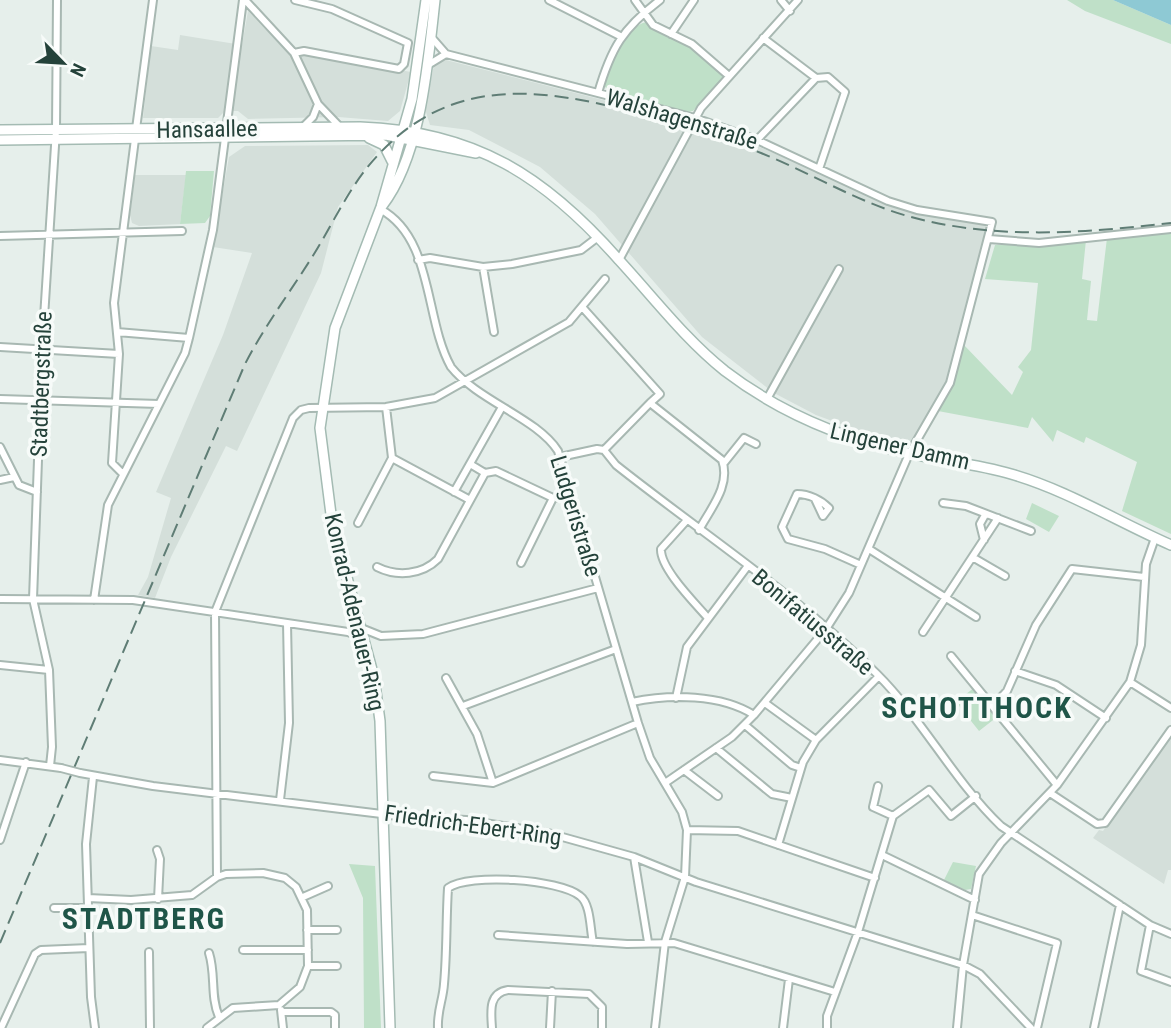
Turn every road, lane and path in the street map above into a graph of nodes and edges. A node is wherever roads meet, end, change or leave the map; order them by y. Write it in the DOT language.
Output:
graph roads {
  1 [pos="57,0"];
  2 [pos="153,0"];
  3 [pos="244,0"];
  4 [pos="295,0"];
  5 [pos="426,0"];
  6 [pos="435,0"];
  7 [pos="548,0"];
  8 [pos="635,0"];
  9 [pos="660,0"];
  10 [pos="694,0"];
  11 [pos="781,0"];
  12 [pos="798,0"];
  13 [pos="790,10"];
  14 [pos="644,12"];
  15 [pos="671,34"];
  16 [pos="431,36"];
  17 [pos="620,36"];
  18 [pos="763,38"];
  19 [pos="294,53"];
  20 [pos="446,54"];
  21 [pos="427,67"];
  22 [pos="729,76"];
  23 [pos="816,78"];
  24 [pos="598,93"];
  25 [pos="318,103"];
  26 [pos="695,118"];
  27 [pos="340,127"];
  28 [pos="302,128"];
  29 [pos="0,130"];
  30 [pos="227,133"];
  31 [pos="402,133"];
  32 [pos="136,134"];
  33 [pos="55,135"];
  34 [pos="413,135"];
  35 [pos="361,136"];
  36 [pos="0,140"];
  37 [pos="757,140"];
  38 [pos="392,163"];
  39 [pos="819,169"];
  40 [pos="381,208"];
  41 [pos="1171,229"];
  42 [pos="182,231"];
  43 [pos="122,233"];
  44 [pos="47,235"];
  45 [pos="0,236"];
  46 [pos="598,236"];
  47 [pos="989,239"];
  48 [pos="418,260"];
  49 [pos="619,260"];
  50 [pos="483,267"];
  51 [pos="839,269"];
  52 [pos="605,279"];
  53 [pos="583,308"];
  54 [pos="117,332"];
  55 [pos="494,332"];
  56 [pos="189,338"];
  57 [pos="0,347"];
  58 [pos="42,349"];
  59 [pos="119,354"];
  60 [pos="466,383"];
  61 [pos="0,399"];
  62 [pos="767,399"];
  63 [pos="40,401"];
  64 [pos="115,402"];
  65 [pos="650,403"];
  66 [pos="159,404"];
  67 [pos="321,407"];
  68 [pos="386,407"];
  69 [pos="502,407"];
  70 [pos="756,444"];
  71 [pos="0,447"];
  72 [pos="604,450"];
  73 [pos="909,453"];
  74 [pos="560,457"];
  75 [pos="392,458"];
  76 [pos="724,463"];
  77 [pos="470,464"];
  78 [pos="485,472"];
  79 [pos="122,473"];
  80 [pos="14,477"];
  81 [pos="0,480"];
  82 [pos="37,492"];
  83 [pos="454,492"];
  84 [pos="571,495"];
  85 [pos="553,498"];
  86 [pos="815,499"];
  87 [pos="470,500"];
  88 [pos="943,503"];
  89 [pos="985,515"];
  90 [pos="998,518"];
  91 [pos="687,520"];
  92 [pos="358,523"];
  93 [pos="699,530"];
  94 [pos="1031,531"];
  95 [pos="1155,538"];
  96 [pos="985,540"];
  97 [pos="1171,545"];
  98 [pos="869,549"];
  99 [pos="974,558"];
  100 [pos="521,563"];
  101 [pos="861,565"];
  102 [pos="377,567"];
  103 [pos="747,567"];
  104 [pos="1005,576"];
  105 [pos="1144,578"];
  106 [pos="598,588"];
  107 [pos="0,599"];
  108 [pos="33,600"];
  109 [pos="94,600"];
  110 [pos="945,600"];
  111 [pos="215,612"];
  112 [pos="707,617"];
  113 [pos="976,617"];
  114 [pos="287,623"];
  115 [pos="360,624"];
  116 [pos="826,629"];
  117 [pos="348,632"];
  118 [pos="923,632"];
  119 [pos="382,636"];
  120 [pos="364,639"];
  121 [pos="616,649"];
  122 [pos="367,650"];
  123 [pos="951,656"];
  124 [pos="0,665"];
  125 [pos="49,670"];
  126 [pos="1015,671"];
  127 [pos="879,676"];
  128 [pos="446,678"];
  129 [pos="1130,682"];
  130 [pos="676,698"];
  131 [pos="632,702"];
  132 [pos="765,703"];
  133 [pos="463,706"];
  134 [pos="993,706"];
  135 [pos="1171,708"];
  136 [pos="754,715"];
  137 [pos="1106,718"];
  138 [pos="638,723"];
  139 [pos="745,725"];
  140 [pos="1171,730"];
  141 [pos="816,740"];
  142 [pos="716,748"];
  143 [pos="0,760"];
  144 [pos="26,762"];
  145 [pos="50,766"];
  146 [pos="801,768"];
  147 [pos="684,770"];
  148 [pos="433,776"];
  149 [pos="93,777"];
  150 [pos="493,783"];
  151 [pos="665,783"];
  152 [pos="1057,785"];
  153 [pos="878,786"];
  154 [pos="1051,793"];
  155 [pos="217,794"];
  156 [pos="718,796"];
  157 [pos="976,796"];
  158 [pos="792,798"];
  159 [pos="280,800"];
  160 [pos="384,813"];
  161 [pos="893,816"];
  162 [pos="687,830"];
  163 [pos="1012,834"];
  164 [pos="0,840"];
  165 [pos="778,845"];
  166 [pos="157,850"];
  167 [pos="882,855"];
  168 [pos="634,857"];
  169 [pos="217,877"];
  170 [pos="685,877"];
  171 [pos="875,878"];
  172 [pos="328,886"];
  173 [pos="303,897"];
  174 [pos="88,898"];
  175 [pos="159,899"];
  176 [pos="975,900"];
  177 [pos="1120,905"];
  178 [pos="54,908"];
  179 [pos="88,908"];
  180 [pos="972,915"];
  181 [pos="1150,925"];
  182 [pos="307,930"];
  183 [pos="337,930"];
  184 [pos="858,932"];
  185 [pos="1171,934"];
  186 [pos="498,935"];
  187 [pos="593,942"];
  188 [pos="648,942"];
  189 [pos="665,942"];
  190 [pos="89,948"];
  191 [pos="243,950"];
  192 [pos="308,950"];
  193 [pos="149,952"];
  194 [pos="209,953"];
  195 [pos="963,965"];
  196 [pos="308,966"];
  197 [pos="337,966"];
  198 [pos="789,979"];
  199 [pos="1171,982"];
  200 [pos="552,991"];
  201 [pos="835,992"];
  202 [pos="279,1005"];
  203 [pos="283,1012"];
  204 [pos="219,1017"];
  205 [pos="1,1028"];
  206 [pos="95,1028"];
  207 [pos="150,1028"];
  208 [pos="209,1028"];
  209 [pos="283,1028"];
  210 [pos="335,1028"];
  211 [pos="390,1028"];
  212 [pos="438,1028"];
  213 [pos="492,1028"];
  214 [pos="550,1028"];
  215 [pos="602,1028"];
  216 [pos="655,1028"];
  217 [pos="783,1028"];
  218 [pos="827,1028"];
  219 [pos="957,1028"];
  220 [pos="1031,1028"];
  221 [pos="1037,1028"];
  222 [pos="1094,1028"];
  1 -- 33 [label="street, Stadtbergstraße"];
  2 -- 32 [label="street"];
  3 -- 19 [label="street"];
  3 -- 30 [label="street"];
  4 -- 19 [label="street"];
  5 -- 31 [label="main road, Konrad-Adenauer-Ring"];
  6 -- 16 [label="main road, Konrad-Adenauer-Ring"];
  7 -- 17 [label="street"];
  8 -- 14 [label="street"];
  9 -- 14 [label="street"];
  10 -- 15 [label="street"];
  11 -- 13 [label="street"];
  12 -- 13 [label="street"];
  13 -- 18 [label="street"];
  14 -- 15 [label="street"];
  14 -- 17 [label="street"];
  15 -- 22 [label="street"];
  16 -- 20 [label="street"];
  16 -- 21 [label="main road, Konrad-Adenauer-Ring"];
  17 -- 24 [label="street"];
  18 -- 22 [label="street"];
  18 -- 23 [label="street"];
  19 -- 25 [label="street"];
  20 -- 21 [label="street"];
  20 -- 24 [label="street, Walshagenstraße"];
  21 -- 34 [label="main road, Konrad-Adenauer-Ring"];
  22 -- 26 [label="street"];
  23 -- 37 [label="street"];
  23 -- 39 [label="street"];
  24 -- 26 [label="street, Walshagenstraße"];
  25 -- 27 [label="street"];
  25 -- 28 [label="street"];
  26 -- 37 [label="street, Walshagenstraße"];
  26 -- 49 [label="street"];
  27 -- 28 [label="main road, Hansaallee"];
  27 -- 31 [label="main road, Hansaallee"];
  28 -- 30 [label="main road, Hansaallee"];
  29 -- 33 [label="main road, Hansaallee"];
  30 -- 32 [label="main road, Hansaallee"];
  30 -- 35 [label="main road, Hansaallee"];
  30 -- 56 [label="street"];
  31 -- 34 [label="main road, Hansaallee"];
  31 -- 35 [label="main road, Hansaallee"];
  31 -- 38 [label="main road, Konrad-Adenauer-Ring"];
  32 -- 33 [label="main road, Hansaallee"];
  32 -- 43 [label="street"];
  33 -- 36 [label="main road, Hansaallee"];
  33 -- 44 [label="street, Stadtbergstraße"];
  34 -- 40 [label="main road, Konrad-Adenauer-Ring"];
  34 -- 46 [label="main road, Lingener Damm"];
  35 -- 38 [label="main road"];
  37 -- 39 [label="street, Walshagenstraße"];
  38 -- 40 [label="main road, Konrad-Adenauer-Ring"];
  39 -- 47 [label="street, Walshagenstraße"];
  40 -- 48 [label="street, Ludgeristraße"];
  40 -- 67 [label="main road, Konrad-Adenauer-Ring"];
  41 -- 47 [label="street"];
  42 -- 43 [label="street"];
  43 -- 44 [label="street"];
  43 -- 54 [label="street"];
  44 -- 45 [label="street"];
  44 -- 58 [label="street, Stadtbergstraße"];
  46 -- 49 [label="main road, Lingener Damm"];
  46 -- 50 [label="street"];
  47 -- 73 [label="street"];
  48 -- 50 [label="street"];
  48 -- 60 [label="street, Ludgeristraße"];
  49 -- 62 [label="main road, Lingener Damm"];
  50 -- 55 [label="street"];
  51 -- 62 [label="street"];
  52 -- 53 [label="street"];
  53 -- 60 [label="street"];
  53 -- 65 [label="street"];
  54 -- 56 [label="street"];
  54 -- 59 [label="street"];
  56 -- 66 [label="street"];
  57 -- 58 [label="street"];
  58 -- 59 [label="street"];
  58 -- 63 [label="street, Stadtbergstraße"];
  59 -- 64 [label="street"];
  60 -- 68 [label="street"];
  60 -- 69 [label="street, Ludgeristraße"];
  61 -- 63 [label="street"];
  62 -- 73 [label="main road, Lingener Damm"];
  63 -- 64 [label="street"];
  63 -- 82 [label="street, Stadtbergstraße"];
  64 -- 66 [label="street"];
  64 -- 79 [label="street"];
  65 -- 72 [label="street"];
  65 -- 76 [label="street"];
  66 -- 79 [label="street"];
  67 -- 68 [label="street"];
  67 -- 111 [label="street"];
  67 -- 115 [label="main road, Konrad-Adenauer-Ring"];
  68 -- 75 [label="street"];
  69 -- 74 [label="street, Ludgeristraße"];
  69 -- 77 [label="street"];
  70 -- 76 [label="street"];
  71 -- 80 [label="street"];
  72 -- 74 [label="street"];
  72 -- 91 [label="street, Bonifatiusstraße"];
  73 -- 95 [label="main road, Lingener Damm"];
  73 -- 98 [label="street"];
  74 -- 84 [label="street, Ludgeristraße"];
  75 -- 83 [label="street"];
  75 -- 92 [label="street"];
  76 -- 93 [label="street"];
  77 -- 78 [label="street"];
  77 -- 83 [label="street"];
  78 -- 85 [label="street"];
  78 -- 87 [label="street"];
  79 -- 109 [label="street"];
  80 -- 81 [label="street"];
  80 -- 82 [label="street"];
  82 -- 108 [label="street, Stadtbergstraße"];
  83 -- 87 [label="street"];
  84 -- 85 [label="street"];
  84 -- 106 [label="street, Ludgeristraße"];
  85 -- 100 [label="street"];
  86 -- 101 [label="street"];
  87 -- 102 [label="street"];
  88 -- 89 [label="street"];
  89 -- 90 [label="street"];
  89 -- 96 [label="street"];
  90 -- 94 [label="street"];
  90 -- 96 [label="street"];
  91 -- 93 [label="street, Bonifatiusstraße"];
  91 -- 112 [label="street"];
  93 -- 103 [label="street, Bonifatiusstraße"];
  95 -- 97 [label="main road, Lingener Damm"];
  95 -- 105 [label="street"];
  96 -- 99 [label="street"];
  98 -- 101 [label="street"];
  98 -- 110 [label="street"];
  99 -- 104 [label="street"];
  99 -- 110 [label="street"];
  101 -- 116 [label="street"];
  103 -- 112 [label="street"];
  103 -- 116 [label="street, Bonifatiusstraße"];
  105 -- 126 [label="street"];
  105 -- 129 [label="street"];
  106 -- 119 [label="street"];
  106 -- 121 [label="street, Ludgeristraße"];
  107 -- 108 [label="street"];
  108 -- 109 [label="street"];
  108 -- 125 [label="street, Stadtbergstraße"];
  109 -- 111 [label="street"];
  110 -- 113 [label="street"];
  110 -- 118 [label="street"];
  111 -- 114 [label="street"];
  111 -- 155 [label="street"];
  112 -- 130 [label="street"];
  114 -- 117 [label="street"];
  114 -- 159 [label="street"];
  115 -- 117 [label="street"];
  115 -- 119 [label="street"];
  115 -- 120 [label="main road, Konrad-Adenauer-Ring"];
  116 -- 127 [label="street, Bonifatiusstraße"];
  116 -- 132 [label="street"];
  117 -- 120 [label="street"];
  119 -- 122 [label="street"];
  120 -- 122 [label="main road, Konrad-Adenauer-Ring"];
  121 -- 131 [label="street, Ludgeristraße"];
  121 -- 133 [label="street"];
  122 -- 160 [label="main road, Konrad-Adenauer-Ring"];
  123 -- 134 [label="street"];
  124 -- 125 [label="street"];
  125 -- 145 [label="street, Stadtbergstraße"];
  126 -- 134 [label="street"];
  126 -- 137 [label="street"];
  127 -- 141 [label="street"];
  127 -- 157 [label="street, Bonifatiusstraße"];
  128 -- 133 [label="street"];
  129 -- 135 [label="street"];
  129 -- 137 [label="street"];
  130 -- 131 [label="street"];
  130 -- 136 [label="street"];
  131 -- 138 [label="street, Ludgeristraße"];
  132 -- 136 [label="street"];
  132 -- 141 [label="street"];
  133 -- 150 [label="street"];
  134 -- 152 [label="street"];
  136 -- 139 [label="street"];
  137 -- 152 [label="street"];
  138 -- 150 [label="street"];
  138 -- 151 [label="street, Ludgeristraße"];
  139 -- 142 [label="street"];
  139 -- 146 [label="street"];
  140 -- 154 [label="street"];
  141 -- 146 [label="street"];
  142 -- 147 [label="street"];
  142 -- 158 [label="street"];
  143 -- 144 [label="street, Friedrich-Ebert-Ring"];
  144 -- 145 [label="street, Friedrich-Ebert-Ring"];
  144 -- 164 [label="street"];
  145 -- 149 [label="street, Friedrich-Ebert-Ring, bridge"];
  146 -- 158 [label="street"];
  147 -- 151 [label="street"];
  147 -- 156 [label="street"];
  148 -- 150 [label="street"];
  149 -- 155 [label="street, Friedrich-Ebert-Ring"];
  149 -- 174 [label="street"];
  151 -- 162 [label="street, Ludgeristraße"];
  152 -- 154 [label="street"];
  153 -- 161 [label="street"];
  154 -- 163 [label="street"];
  155 -- 159 [label="street, Friedrich-Ebert-Ring"];
  155 -- 169 [label="street"];
  157 -- 161 [label="street"];
  157 -- 163 [label="street, Bonifatiusstraße"];
  158 -- 165 [label="street"];
  159 -- 160 [label="street, Friedrich-Ebert-Ring"];
  160 -- 168 [label="street, Friedrich-Ebert-Ring"];
  160 -- 211 [label="main road, Konrad-Adenauer-Ring"];
  161 -- 167 [label="street"];
  162 -- 165 [label="street"];
  162 -- 170 [label="street, Ludgeristraße"];
  163 -- 176 [label="street"];
  163 -- 177 [label="street, Bonifatiusstraße"];
  165 -- 171 [label="street"];
  166 -- 175 [label="street"];
  167 -- 171 [label="street"];
  167 -- 176 [label="street"];
  168 -- 170 [label="street, Friedrich-Ebert-Ring"];
  168 -- 188 [label="street"];
  169 -- 173 [label="street"];
  169 -- 175 [label="street"];
  170 -- 184 [label="street, Friedrich-Ebert-Ring"];
  170 -- 189 [label="street, Ludgeristraße"];
  171 -- 184 [label="street"];
  172 -- 173 [label="street"];
  173 -- 182 [label="street"];
  174 -- 175 [label="street"];
  174 -- 179 [label="street"];
  176 -- 180 [label="street"];
  177 -- 181 [label="street, Bonifatiusstraße"];
  177 -- 222 [label="street"];
  178 -- 179 [label="street"];
  179 -- 190 [label="street"];
  180 -- 195 [label="street"];
  180 -- 221 [label="street"];
  181 -- 185 [label="street, Bonifatiusstraße"];
  181 -- 199 [label="street"];
  182 -- 183 [label="street"];
  182 -- 192 [label="street"];
  184 -- 195 [label="street, Friedrich-Ebert-Ring"];
  184 -- 201 [label="street"];
  186 -- 187 [label="street"];
  187 -- 188 [label="street"];
  187 -- 212 [label="street"];
  188 -- 189 [label="street"];
  189 -- 198 [label="street"];
  189 -- 216 [label="street, Ludgeristraße"];
  190 -- 205 [label="street"];
  190 -- 206 [label="street"];
  191 -- 192 [label="street"];
  192 -- 196 [label="street"];
  193 -- 207 [label="street"];
  194 -- 204 [label="street"];
  195 -- 219 [label="street"];
  195 -- 220 [label="street, Friedrich-Ebert-Ring"];
  196 -- 197 [label="street"];
  196 -- 202 [label="street"];
  198 -- 201 [label="street"];
  198 -- 217 [label="street"];
  200 -- 213 [label="street"];
  200 -- 214 [label="street"];
  200 -- 215 [label="street"];
  201 -- 218 [label="street"];
  202 -- 203 [label="street"];
  202 -- 204 [label="street"];
  203 -- 209 [label="street"];
  203 -- 210 [label="street"];
  204 -- 208 [label="street"];
}
